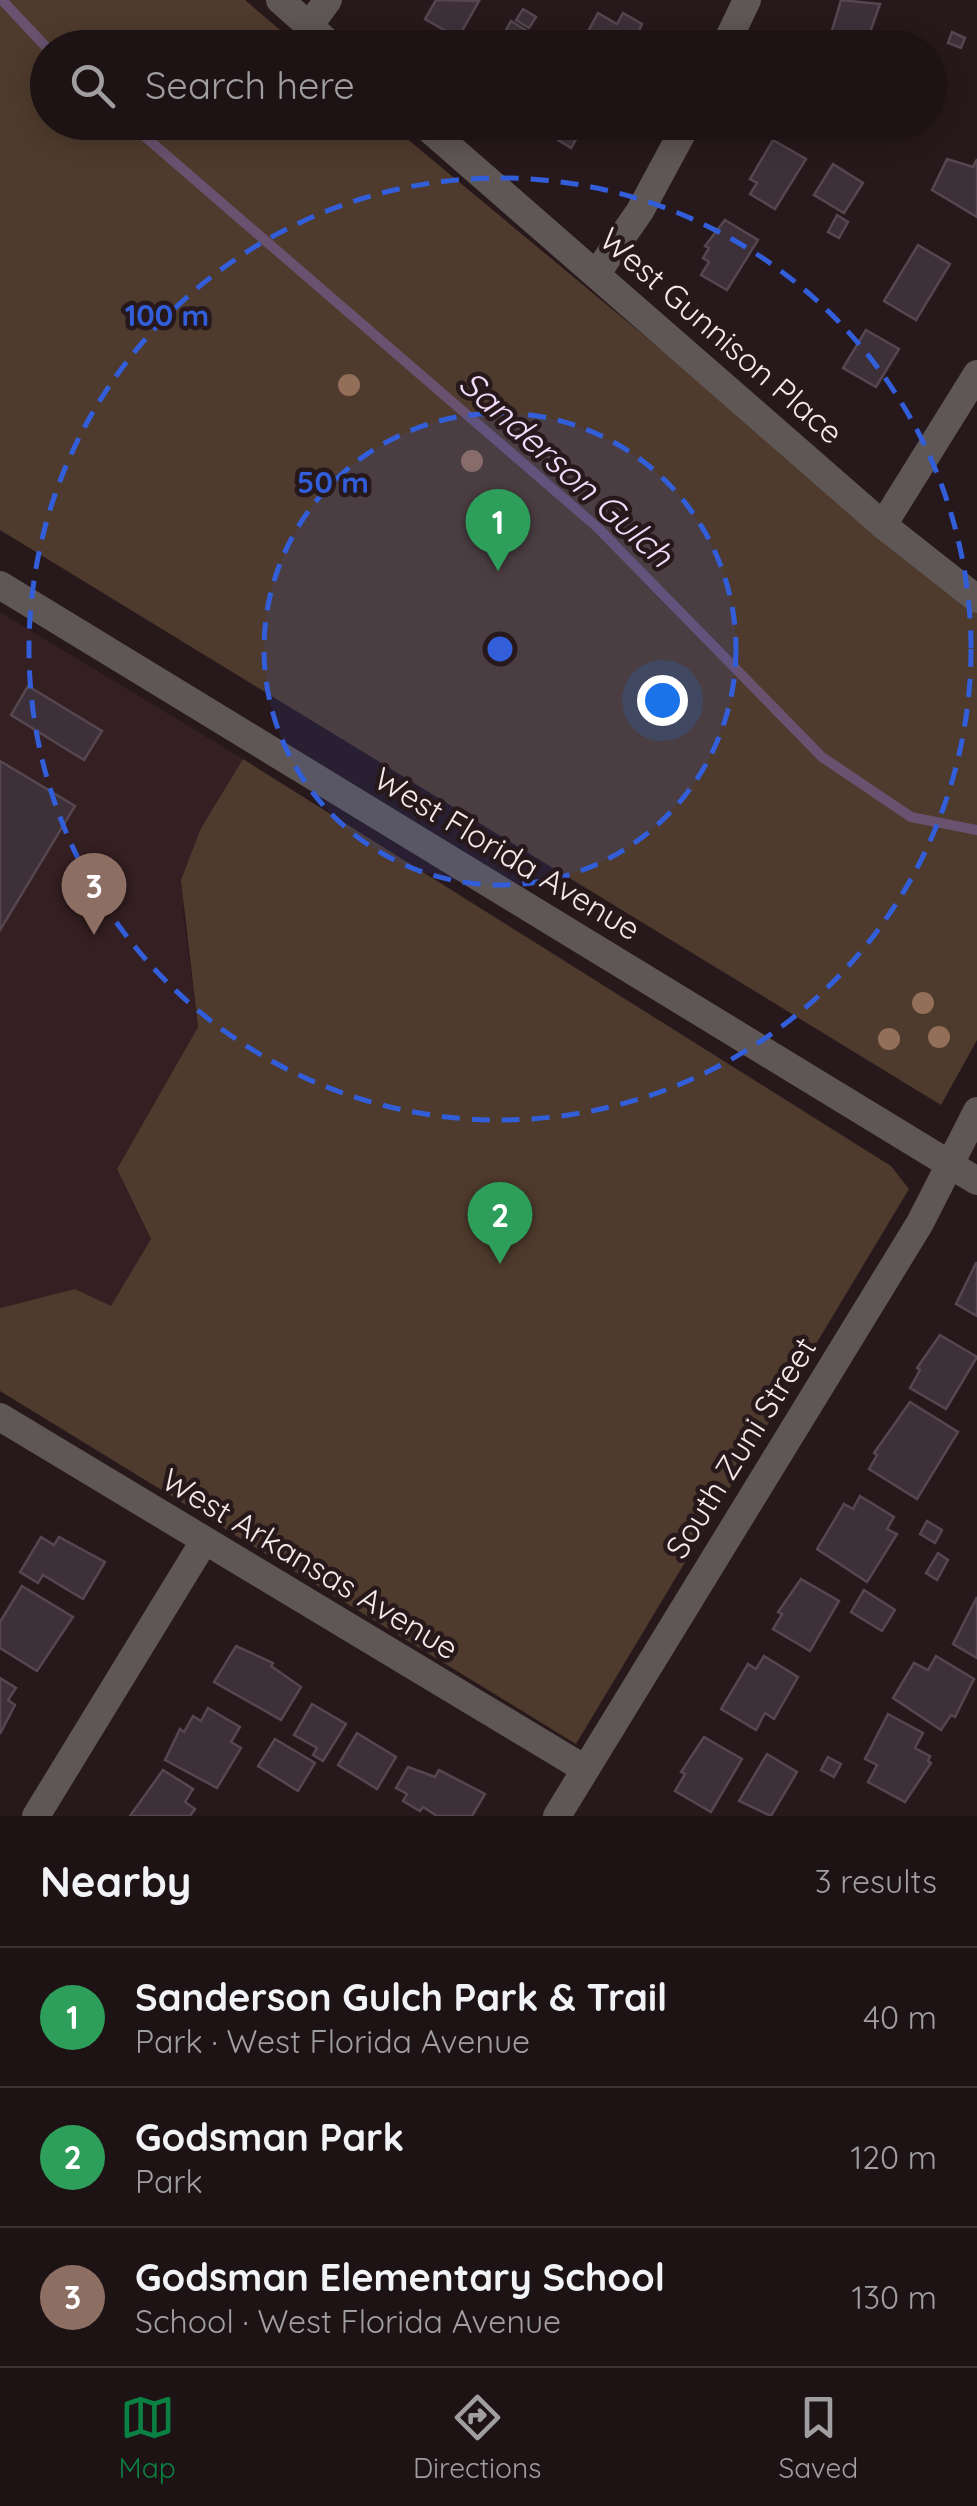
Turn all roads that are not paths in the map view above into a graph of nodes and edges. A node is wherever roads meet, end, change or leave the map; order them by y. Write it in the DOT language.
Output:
graph roads {
  1 [pos="280,0"];
  2 [pos="328,0"];
  3 [pos="746,0"];
  4 [pos="309,26"];
  5 [pos="314,30"];
  6 [pos="732,30"];
  7 [pos="442,140"];
  8 [pos="678,140"];
  9 [pos="596,273"];
  10 [pos="977,374"];
  11 [pos="883,524"];
  12 [pos="0,585"];
  13 [pos="977,599"];
  14 [pos="977,1111"];
  15 [pos="950,1166"];
  16 [pos="977,1181"];
  17 [pos="0,1417"];
  18 [pos="203,1543"];
  19 [pos="586,1769"];
  20 [pos="36,1816"];
  21 [pos="557,1816"];
  1 -- 4 [label="street"];
  2 -- 4 [label="street"];
  3 -- 6 [label="street"];
  4 -- 5 [label="street"];
  7 -- 9 [label="street, West Gunnison Place"];
  8 -- 9 [label="street"];
  9 -- 11 [label="street, West Gunnison Place"];
  10 -- 11 [label="street"];
  11 -- 13 [label="street, West Gunnison Place"];
  12 -- 15 [label="street, West Florida Avenue"];
  14 -- 15 [label="street, South Zuni Street"];
  15 -- 16 [label="street, West Florida Avenue"];
  15 -- 19 [label="street, South Zuni Street"];
  17 -- 18 [label="street, West Arkansas Avenue"];
  18 -- 19 [label="street, West Arkansas Avenue"];
  18 -- 20 [label="street"];
  19 -- 21 [label="street, South Zuni Street"];
}
